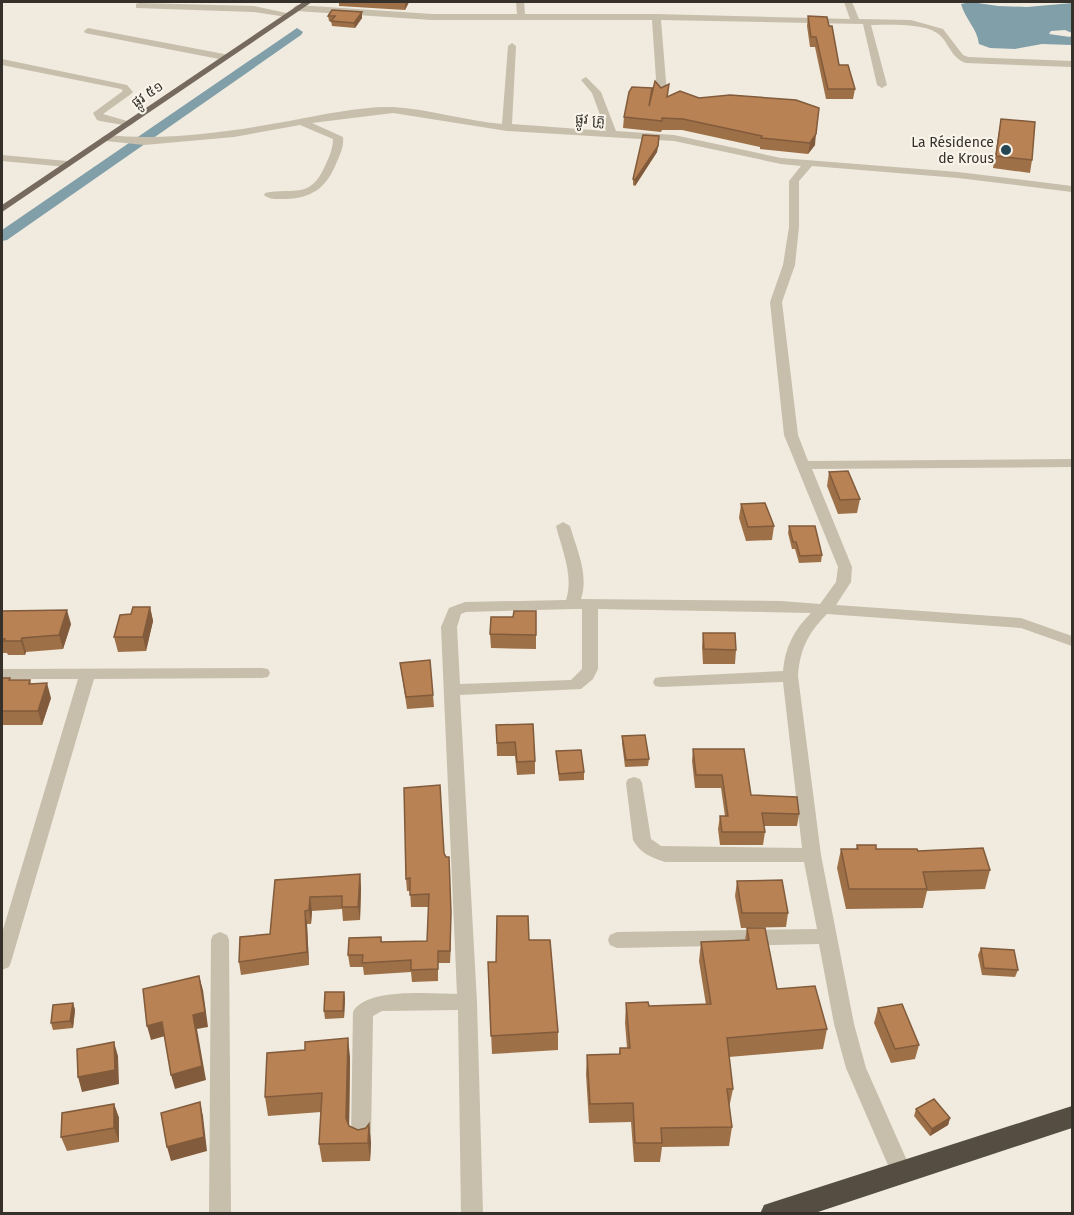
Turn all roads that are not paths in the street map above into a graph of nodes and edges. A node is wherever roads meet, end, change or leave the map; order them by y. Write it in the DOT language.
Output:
graph roads {
  1 [pos="308,2"];
  2 [pos="520,2"];
  3 [pos="848,2"];
  4 [pos="139,6"];
  5 [pos="297,8"];
  6 [pos="282,13"];
  7 [pos="521,17"];
  8 [pos="656,17"];
  9 [pos="855,21"];
  10 [pos="866,21"];
  11 [pos="88,31"];
  12 [pos="512,46"];
  13 [pos="224,57"];
  14 [pos="2,62"];
  15 [pos="1072,64"];
  16 [pos="586,80"];
  17 [pos="882,85"];
  18 [pos="662,94"];
  19 [pos="301,122"];
  20 [pos="129,123"];
  21 [pos="507,128"];
  22 [pos="612,133"];
  23 [pos="106,138"];
  24 [pos="2,158"];
  25 [pos="809,163"];
  26 [pos="67,164"];
  27 [pos="1072,189"];
  28 [pos="269,195"];
  29 [pos="2,209"];
  30 [pos="1072,463"];
  31 [pos="804,465"];
  32 [pos="563,526"];
  33 [pos="590,604"];
  34 [pos="572,605"];
  35 [pos="822,608"];
  36 [pos="1072,641"];
  37 [pos="262,673"];
  38 [pos="2,674"];
  39 [pos="88,674"];
  40 [pos="790,676"];
  41 [pos="661,682"];
  42 [pos="452,690"];
  43 [pos="634,783"];
  44 [pos="812,855"];
  45 [pos="828,936"];
  46 [pos="220,940"];
  47 [pos="616,940"];
  48 [pos="2,960"];
  49 [pos="467,1002"];
  50 [pos="1072,1117"];
  51 [pos="361,1137"];
  52 [pos="901,1172"];
  53 [pos="220,1214"];
  54 [pos="472,1214"];
  55 [pos="773,1214"];
  1 -- 5 [label="main road, ផ្លូវ ៥១"];
  2 -- 7 [label="street"];
  3 -- 9 [label="street"];
  4 -- 6 [label="street"];
  5 -- 6 [label="main road, ផ្លូវ ៥១"];
  5 -- 7 [label="street"];
  6 -- 13 [label="main road, ផ្លូវ ៥១"];
  7 -- 8 [label="street"];
  8 -- 9 [label="street"];
  8 -- 18 [label="street"];
  9 -- 10 [label="street"];
  10 -- 15 [label="street"];
  10 -- 17 [label="street"];
  11 -- 13 [label="street"];
  12 -- 21 [label="street"];
  13 -- 20 [label="main road, ផ្លូវ ៥១"];
  14 -- 20 [label="street"];
  16 -- 22 [label="street"];
  19 -- 21 [label="street, ផ្លូវ គ្រូ"];
  19 -- 23 [label="street, ផ្លូវ គ្រូ"];
  19 -- 28 [label="street"];
  20 -- 23 [label="main road, ផ្លូវ ៥១"];
  21 -- 22 [label="street, ផ្លូវ គ្រូ"];
  22 -- 25 [label="street, ផ្លូវ គ្រូ"];
  23 -- 26 [label="main road, ផ្លូវ ៥១"];
  24 -- 26 [label="street"];
  25 -- 27 [label="street, ផ្លូវ គ្រូ"];
  25 -- 31 [label="street"];
  26 -- 29 [label="main road, ផ្លូវ ៥១"];
  30 -- 31 [label="street"];
  31 -- 35 [label="street"];
  32 -- 34 [label="street"];
  33 -- 34 [label="street"];
  33 -- 35 [label="street"];
  33 -- 42 [label="street"];
  34 -- 42 [label="street"];
  35 -- 36 [label="street"];
  35 -- 40 [label="street"];
  37 -- 39 [label="street"];
  38 -- 39 [label="street"];
  39 -- 48 [label="street"];
  40 -- 41 [label="street"];
  40 -- 44 [label="street"];
  42 -- 49 [label="street"];
  43 -- 44 [label="street"];
  44 -- 45 [label="street"];
  45 -- 47 [label="street"];
  45 -- 52 [label="street"];
  46 -- 53 [label="street"];
  49 -- 51 [label="street"];
  49 -- 54 [label="street"];
  50 -- 52 [label="highway"];
  52 -- 55 [label="highway"];
}
